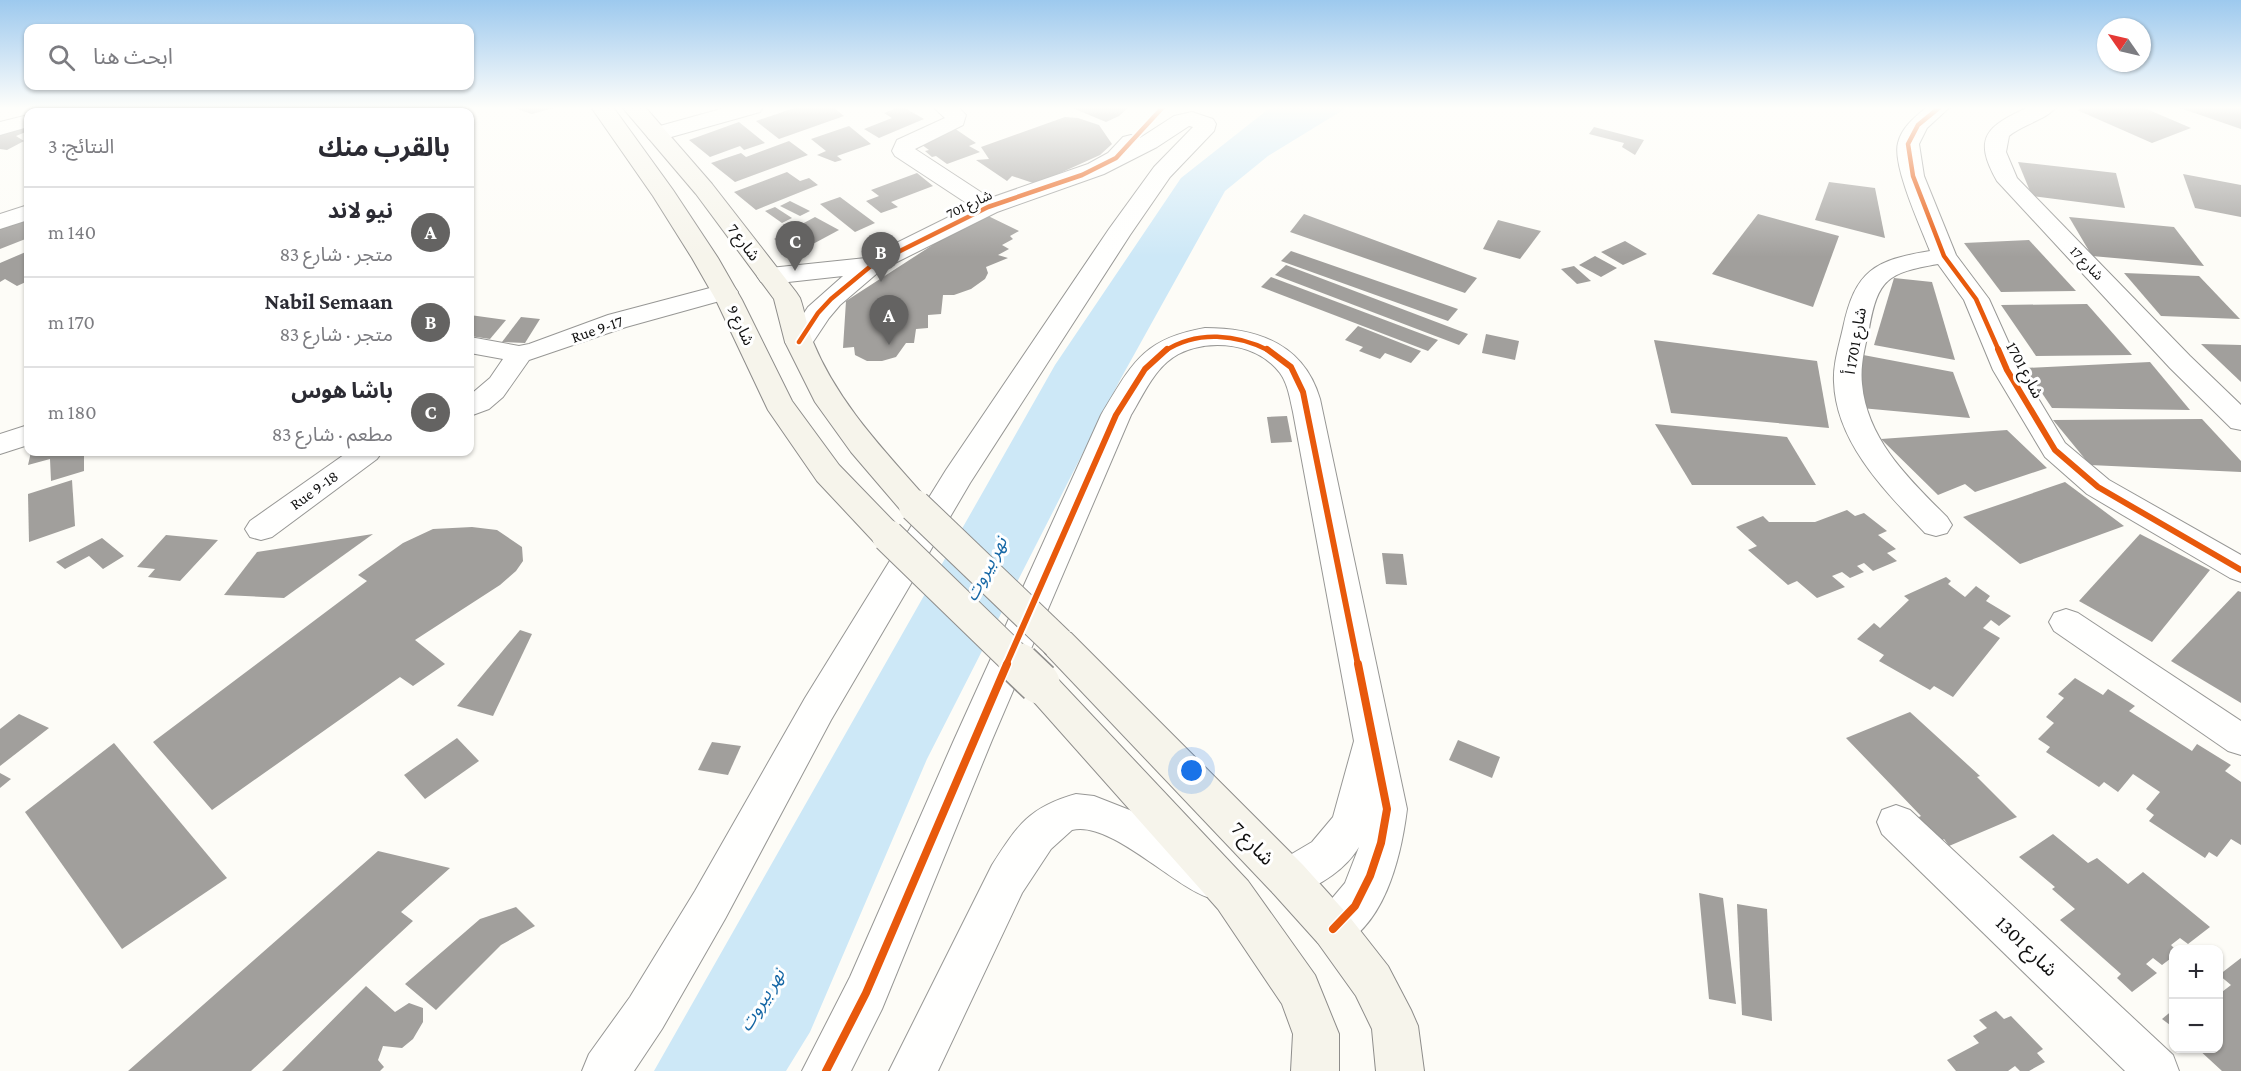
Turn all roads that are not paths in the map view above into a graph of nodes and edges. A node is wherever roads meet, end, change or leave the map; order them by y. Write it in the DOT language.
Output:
graph roads {
  1 [pos="638,157"];
  2 [pos="677,157"];
  3 [pos="913,157"];
  4 [pos="1176,157"];
  5 [pos="1910,157"];
  6 [pos="1996,157"];
  7 [pos="1116,158"];
  8 [pos="665,195"];
  9 [pos="988,207"];
  10 [pos="24,213"];
  11 [pos="0,222"];
  12 [pos="1944,256"];
  13 [pos="872,266"];
  14 [pos="778,287"];
  15 [pos="725,292"];
  16 [pos="800,342"];
  17 [pos="474,346"];
  18 [pos="519,354"];
  19 [pos="474,404"];
  20 [pos="2241,421"];
  21 [pos="24,436"];
  22 [pos="0,444"];
  23 [pos="361,456"];
  24 [pos="1936,525"];
  25 [pos="261,529"];
  26 [pos="2241,570"];
  27 [pos="2067,622"];
  28 [pos="1372,740"];
  29 [pos="2241,740"];
  30 [pos="1896,822"];
  31 [pos="1288,879"];
  32 [pos="1233,895"];
  33 [pos="1333,929"];
  34 [pos="606,1071"];
  35 [pos="826,1071"];
  36 [pos="913,1071"];
  37 [pos="1315,1071"];
  38 [pos="1400,1071"];
  39 [pos="2157,1071"];
  1 -- 8 [label="main road, شارع 9"];
  2 -- 14 [label="main road, شارع 7"];
  3 -- 9 [label="street"];
  4 -- 34 [label="street"];
  5 -- 12 [label="street, شارع 1701"];
  6 -- 20 [label="street, شارع 17"];
  7 -- 9 [label="street, شارع 701"];
  8 -- 14 [label="main road"];
  8 -- 15 [label="main road, شارع 9"];
  9 -- 13 [label="street, شارع 701"];
  10 -- 11 [label="street"];
  12 -- 24 [label="street, شارع 1701 أ"];
  12 -- 26 [label="street, شارع 1701"];
  13 -- 14 [label="street"];
  13 -- 16 [label="street"];
  14 -- 16 [label="main road, شارع 7"];
  15 -- 18 [label="street, Rue 9-17"];
  15 -- 32 [label="main road, شارع 9, bridge"];
  16 -- 31 [label="main road, شارع 7, bridge"];
  17 -- 18 [label="street, Rue 9-17"];
  18 -- 19 [label="street"];
  21 -- 22 [label="street"];
  23 -- 25 [label="street, Rue 9-18"];
  27 -- 29 [label="street"];
  28 -- 31 [label="street"];
  28 -- 33 [label="street"];
  28 -- 35 [label="street"];
  30 -- 39 [label="street, شارع 1301"];
  31 -- 33 [label="main road, شارع 7"];
  32 -- 36 [label="street"];
  32 -- 37 [label="main road"];
  33 -- 38 [label="main road, شارع 7"];
}
